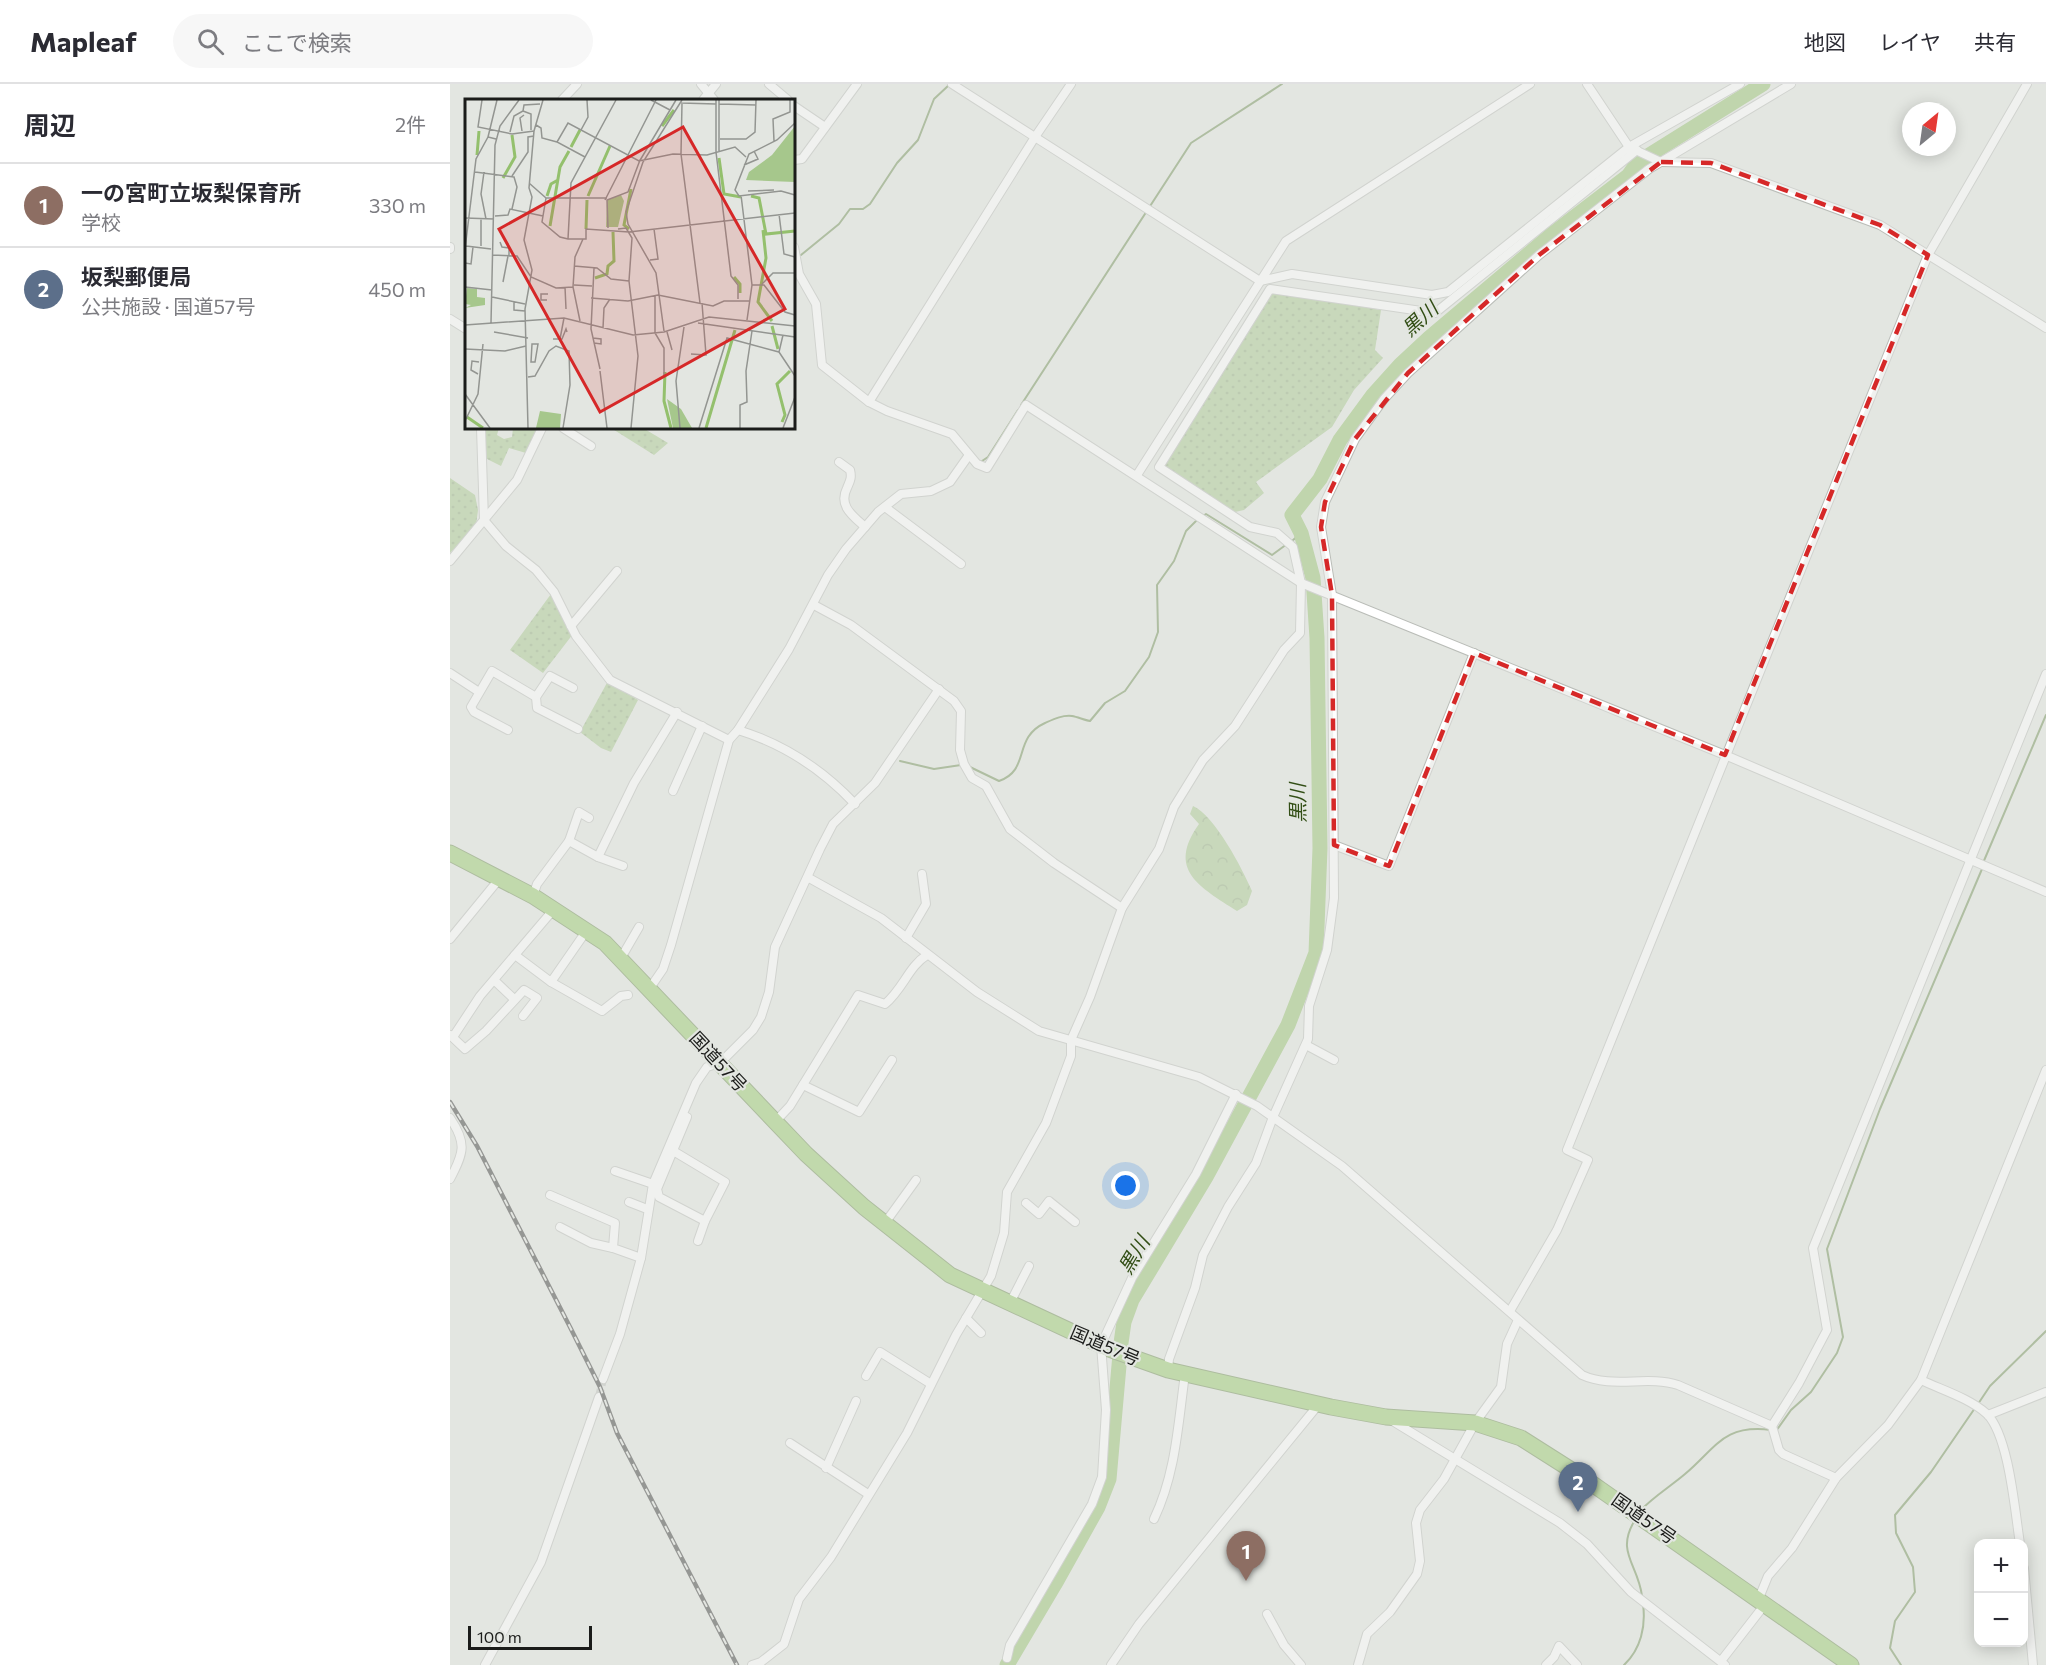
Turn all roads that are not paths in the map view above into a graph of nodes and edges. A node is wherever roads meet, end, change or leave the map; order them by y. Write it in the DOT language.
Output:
graph roads {
  1 [pos="577,84"];
  2 [pos="701,84"];
  3 [pos="716,84"];
  4 [pos="769,84"];
  5 [pos="857,84"];
  6 [pos="952,84"];
  7 [pos="1071,84"];
  8 [pos="1530,84"];
  9 [pos="1587,84"];
  10 [pos="1740,84"];
  11 [pos="1791,84"];
  12 [pos="2027,84"];
  13 [pos="709,98"];
  14 [pos="563,99"];
  15 [pos="787,99"];
  16 [pos="795,107"];
  17 [pos="825,127"];
  18 [pos="1035,137"];
  19 [pos="1633,149"];
  20 [pos="795,160"];
  21 [pos="1661,162"];
  22 [pos="795,252"];
  23 [pos="1928,255"];
  24 [pos="1260,281"];
  25 [pos="450,319"];
  26 [pos="465,327"];
  27 [pos="2046,328"];
  28 [pos="869,402"];
  29 [pos="481,429"];
  30 [pos="542,429"];
  31 [pos="565,429"];
  32 [pos="591,446"];
  33 [pos="969,455"];
  34 [pos="839,462"];
  35 [pos="1137,475"];
  36 [pos="885,507"];
  37 [pos="484,520"];
  38 [pos="865,527"];
  39 [pos="450,561"];
  40 [pos="961,564"];
  41 [pos="617,571"];
  42 [pos="1301,583"];
  43 [pos="1332,595"];
  44 [pos="814,605"];
  45 [pos="571,626"];
  46 [pos="1474,653"];
  47 [pos="450,673"];
  48 [pos="2046,674"];
  49 [pos="573,688"];
  50 [pos="939,689"];
  51 [pos="478,692"];
  52 [pos="537,697"];
  53 [pos="677,712"];
  54 [pos="702,726"];
  55 [pos="578,729"];
  56 [pos="738,729"];
  57 [pos="508,730"];
  58 [pos="729,740"];
  59 [pos="1725,755"];
  60 [pos="673,791"];
  61 [pos="855,804"];
  62 [pos="589,818"];
  63 [pos="569,841"];
  64 [pos="1334,844"];
  65 [pos="450,853"];
  66 [pos="598,857"];
  67 [pos="1970,862"];
  68 [pos="623,866"];
  69 [pos="922,874"];
  70 [pos="500,878"];
  71 [pos="808,878"];
  72 [pos="2046,892"];
  73 [pos="533,896"];
  74 [pos="1122,908"];
  75 [pos="554,909"];
  76 [pos="639,927"];
  77 [pos="587,930"];
  78 [pos="906,938"];
  79 [pos="450,939"];
  80 [pos="515,955"];
  81 [pos="927,955"];
  82 [pos="621,958"];
  83 [pos="495,981"];
  84 [pos="551,982"];
  85 [pos="650,988"];
  86 [pos="628,995"];
  87 [pos="514,999"];
  88 [pos="523,1016"];
  89 [pos="451,1036"];
  90 [pos="1071,1040"];
  91 [pos="1306,1045"];
  92 [pos="1331,1055"];
  93 [pos="892,1060"];
  94 [pos="720,1063"];
  95 [pos="2046,1070"];
  96 [pos="804,1085"];
  97 [pos="1236,1094"];
  98 [pos="693,1096"];
  99 [pos="1273,1117"];
  100 [pos="450,1118"];
  101 [pos="775,1122"];
  102 [pos="675,1152"];
  103 [pos="615,1171"];
  104 [pos="450,1179"];
  105 [pos="916,1180"];
  106 [pos="653,1184"];
  107 [pos="550,1195"];
  108 [pos="629,1202"];
  109 [pos="1026,1203"];
  110 [pos="647,1209"];
  111 [pos="705,1221"];
  112 [pos="1075,1222"];
  113 [pos="885,1223"];
  114 [pos="560,1227"];
  115 [pos="698,1241"];
  116 [pos="613,1248"];
  117 [pos="641,1258"];
  118 [pos="1029,1266"];
  119 [pos="982,1290"];
  120 [pos="1010,1303"];
  121 [pos="1510,1311"];
  122 [pos="966,1318"];
  123 [pos="1518,1320"];
  124 [pos="981,1333"];
  125 [pos="1105,1347"];
  126 [pos="1168,1370"];
  127 [pos="1185,1374"];
  128 [pos="866,1376"];
  129 [pos="603,1379"];
  130 [pos="1921,1380"];
  131 [pos="931,1384"];
  132 [pos="2046,1392"];
  133 [pos="599,1397"];
  134 [pos="856,1401"];
  135 [pos="1319,1404"];
  136 [pos="1988,1415"];
  137 [pos="1386,1417"];
  138 [pos="1475,1423"];
  139 [pos="1772,1426"];
  140 [pos="790,1443"];
  141 [pos="1455,1458"];
  142 [pos="826,1468"];
  143 [pos="1836,1478"];
  144 [pos="868,1494"];
  145 [pos="1154,1519"];
  146 [pos="2019,1539"];
  147 [pos="2026,1593"];
  148 [pos="1762,1601"];
  149 [pos="1267,1614"];
  150 [pos="1007,1658"];
  151 [pos="1723,1663"];
  152 [pos="485,1665"];
  153 [pos="752,1665"];
  154 [pos="1111,1665"];
  155 [pos="1301,1665"];
  156 [pos="1358,1665"];
  157 [pos="1546,1665"];
  158 [pos="1577,1665"];
  159 [pos="1851,1665"];
  160 [pos="2033,1665"];
  1 -- 14 [label="street"];
  2 -- 13 [label="street"];
  3 -- 13 [label="street"];
  4 -- 15 [label="street"];
  5 -- 17 [label="street"];
  6 -- 18 [label="street"];
  7 -- 18 [label="street"];
  8 -- 24 [label="street"];
  9 -- 19 [label="street"];
  10 -- 19 [label="street"];
  11 -- 21 [label="street"];
  12 -- 23 [label="street"];
  16 -- 17 [label="street"];
  17 -- 20 [label="street"];
  18 -- 24 [label="street"];
  18 -- 28 [label="street"];
  19 -- 21 [label="street"];
  19 -- 24 [label="street"];
  19 -- 42 [label="street"];
  21 -- 23 [label="street"];
  21 -- 43 [label="street"];
  22 -- 28 [label="street"];
  23 -- 27 [label="street"];
  23 -- 59 [label="street"];
  24 -- 35 [label="street"];
  25 -- 26 [label="street"];
  28 -- 33 [label="street"];
  29 -- 37 [label="street"];
  30 -- 37 [label="street"];
  31 -- 32 [label="street"];
  33 -- 35 [label="street"];
  33 -- 36 [label="street"];
  34 -- 38 [label="street"];
  35 -- 42 [label="street"];
  36 -- 38 [label="street"];
  36 -- 40 [label="street"];
  37 -- 39 [label="street"];
  37 -- 45 [label="street"];
  38 -- 44 [label="street"];
  41 -- 45 [label="street"];
  42 -- 43 [label="street"];
  42 -- 74 [label="street"];
  43 -- 46 [label="street"];
  43 -- 64 [label="street"];
  44 -- 50 [label="street"];
  44 -- 56 [label="street"];
  45 -- 53 [label="street"];
  46 -- 59 [label="street"];
  46 -- 64 [label="street"];
  47 -- 51 [label="street"];
  48 -- 67 [label="street"];
  49 -- 52 [label="street"];
  50 -- 61 [label="street"];
  50 -- 74 [label="street"];
  51 -- 52 [label="street"];
  51 -- 57 [label="street"];
  52 -- 55 [label="street"];
  53 -- 54 [label="street"];
  53 -- 66 [label="street"];
  54 -- 58 [label="street"];
  54 -- 60 [label="street"];
  56 -- 58 [label="street"];
  56 -- 61 [label="street"];
  58 -- 85 [label="street"];
  59 -- 67 [label="street"];
  59 -- 121 [label="street"];
  61 -- 71 [label="street"];
  62 -- 63 [label="street"];
  63 -- 66 [label="street"];
  63 -- 73 [label="street"];
  64 -- 91 [label="street"];
  65 -- 70 [label="highway, 国道57号"];
  66 -- 68 [label="street"];
  67 -- 72 [label="street"];
  67 -- 139 [label="street"];
  69 -- 78 [label="street"];
  70 -- 73 [label="highway, 国道57号"];
  70 -- 79 [label="street"];
  71 -- 78 [label="street"];
  71 -- 94 [label="street"];
  73 -- 75 [label="highway, 国道57号"];
  74 -- 90 [label="street"];
  75 -- 77 [label="highway, 国道57号"];
  75 -- 80 [label="street"];
  76 -- 82 [label="street"];
  77 -- 82 [label="highway, 国道57号"];
  77 -- 84 [label="street"];
  78 -- 81 [label="street"];
  80 -- 83 [label="street"];
  80 -- 84 [label="street"];
  81 -- 90 [label="street"];
  81 -- 96 [label="street"];
  82 -- 85 [label="highway, 国道57号"];
  83 -- 87 [label="street"];
  83 -- 89 [label="street"];
  84 -- 86 [label="street"];
  85 -- 94 [label="highway, 国道57号"];
  87 -- 88 [label="street"];
  87 -- 89 [label="street"];
  90 -- 97 [label="street"];
  90 -- 119 [label="street"];
  91 -- 92 [label="street"];
  91 -- 99 [label="street"];
  93 -- 96 [label="street"];
  94 -- 98 [label="street"];
  94 -- 101 [label="highway, 国道57号"];
  95 -- 130 [label="street"];
  96 -- 101 [label="street"];
  97 -- 99 [label="street"];
  97 -- 125 [label="street"];
  98 -- 102 [label="street"];
  98 -- 106 [label="street"];
  99 -- 121 [label="street"];
  99 -- 126 [label="street"];
  100 -- 104 [label="street"];
  101 -- 113 [label="highway, 国道57号"];
  102 -- 111 [label="street"];
  102 -- 111 [label="street"];
  103 -- 106 [label="street"];
  105 -- 113 [label="street"];
  106 -- 110 [label="street"];
  107 -- 116 [label="street"];
  108 -- 110 [label="street"];
  109 -- 112 [label="street"];
  110 -- 117 [label="street"];
  111 -- 115 [label="street"];
  113 -- 119 [label="highway, 国道57号"];
  114 -- 116 [label="street"];
  116 -- 117 [label="street"];
  117 -- 129 [label="street"];
  118 -- 120 [label="street"];
  119 -- 120 [label="highway, 国道57号"];
  119 -- 122 [label="street"];
  120 -- 125 [label="highway, 国道57号"];
  121 -- 123 [label="street"];
  122 -- 124 [label="street"];
  122 -- 131 [label="street"];
  123 -- 138 [label="street"];
  123 -- 139 [label="street"];
  125 -- 126 [label="highway, 国道57号"];
  125 -- 150 [label="street"];
  126 -- 127 [label="highway, 国道57号"];
  127 -- 135 [label="highway, 国道57号"];
  127 -- 145 [label="street"];
  128 -- 131 [label="street"];
  130 -- 136 [label="street"];
  130 -- 143 [label="street"];
  131 -- 144 [label="street"];
  132 -- 136 [label="street"];
  133 -- 152 [label="street"];
  134 -- 142 [label="street"];
  135 -- 137 [label="highway, 国道57号"];
  135 -- 154 [label="street"];
  136 -- 146 [label="street"];
  137 -- 138 [label="highway, 国道57号"];
  137 -- 141 [label="street"];
  138 -- 141 [label="street"];
  138 -- 148 [label="highway, 国道57号"];
  139 -- 143 [label="street"];
  140 -- 142 [label="street"];
  141 -- 151 [label="street"];
  141 -- 156 [label="street"];
  142 -- 144 [label="street"];
  143 -- 148 [label="street"];
  144 -- 153 [label="street"];
  147 -- 160 [label="street"];
  148 -- 151 [label="street"];
  148 -- 159 [label="highway, 国道57号"];
  149 -- 155 [label="street"];
  157 -- 158 [label="street"];
}
